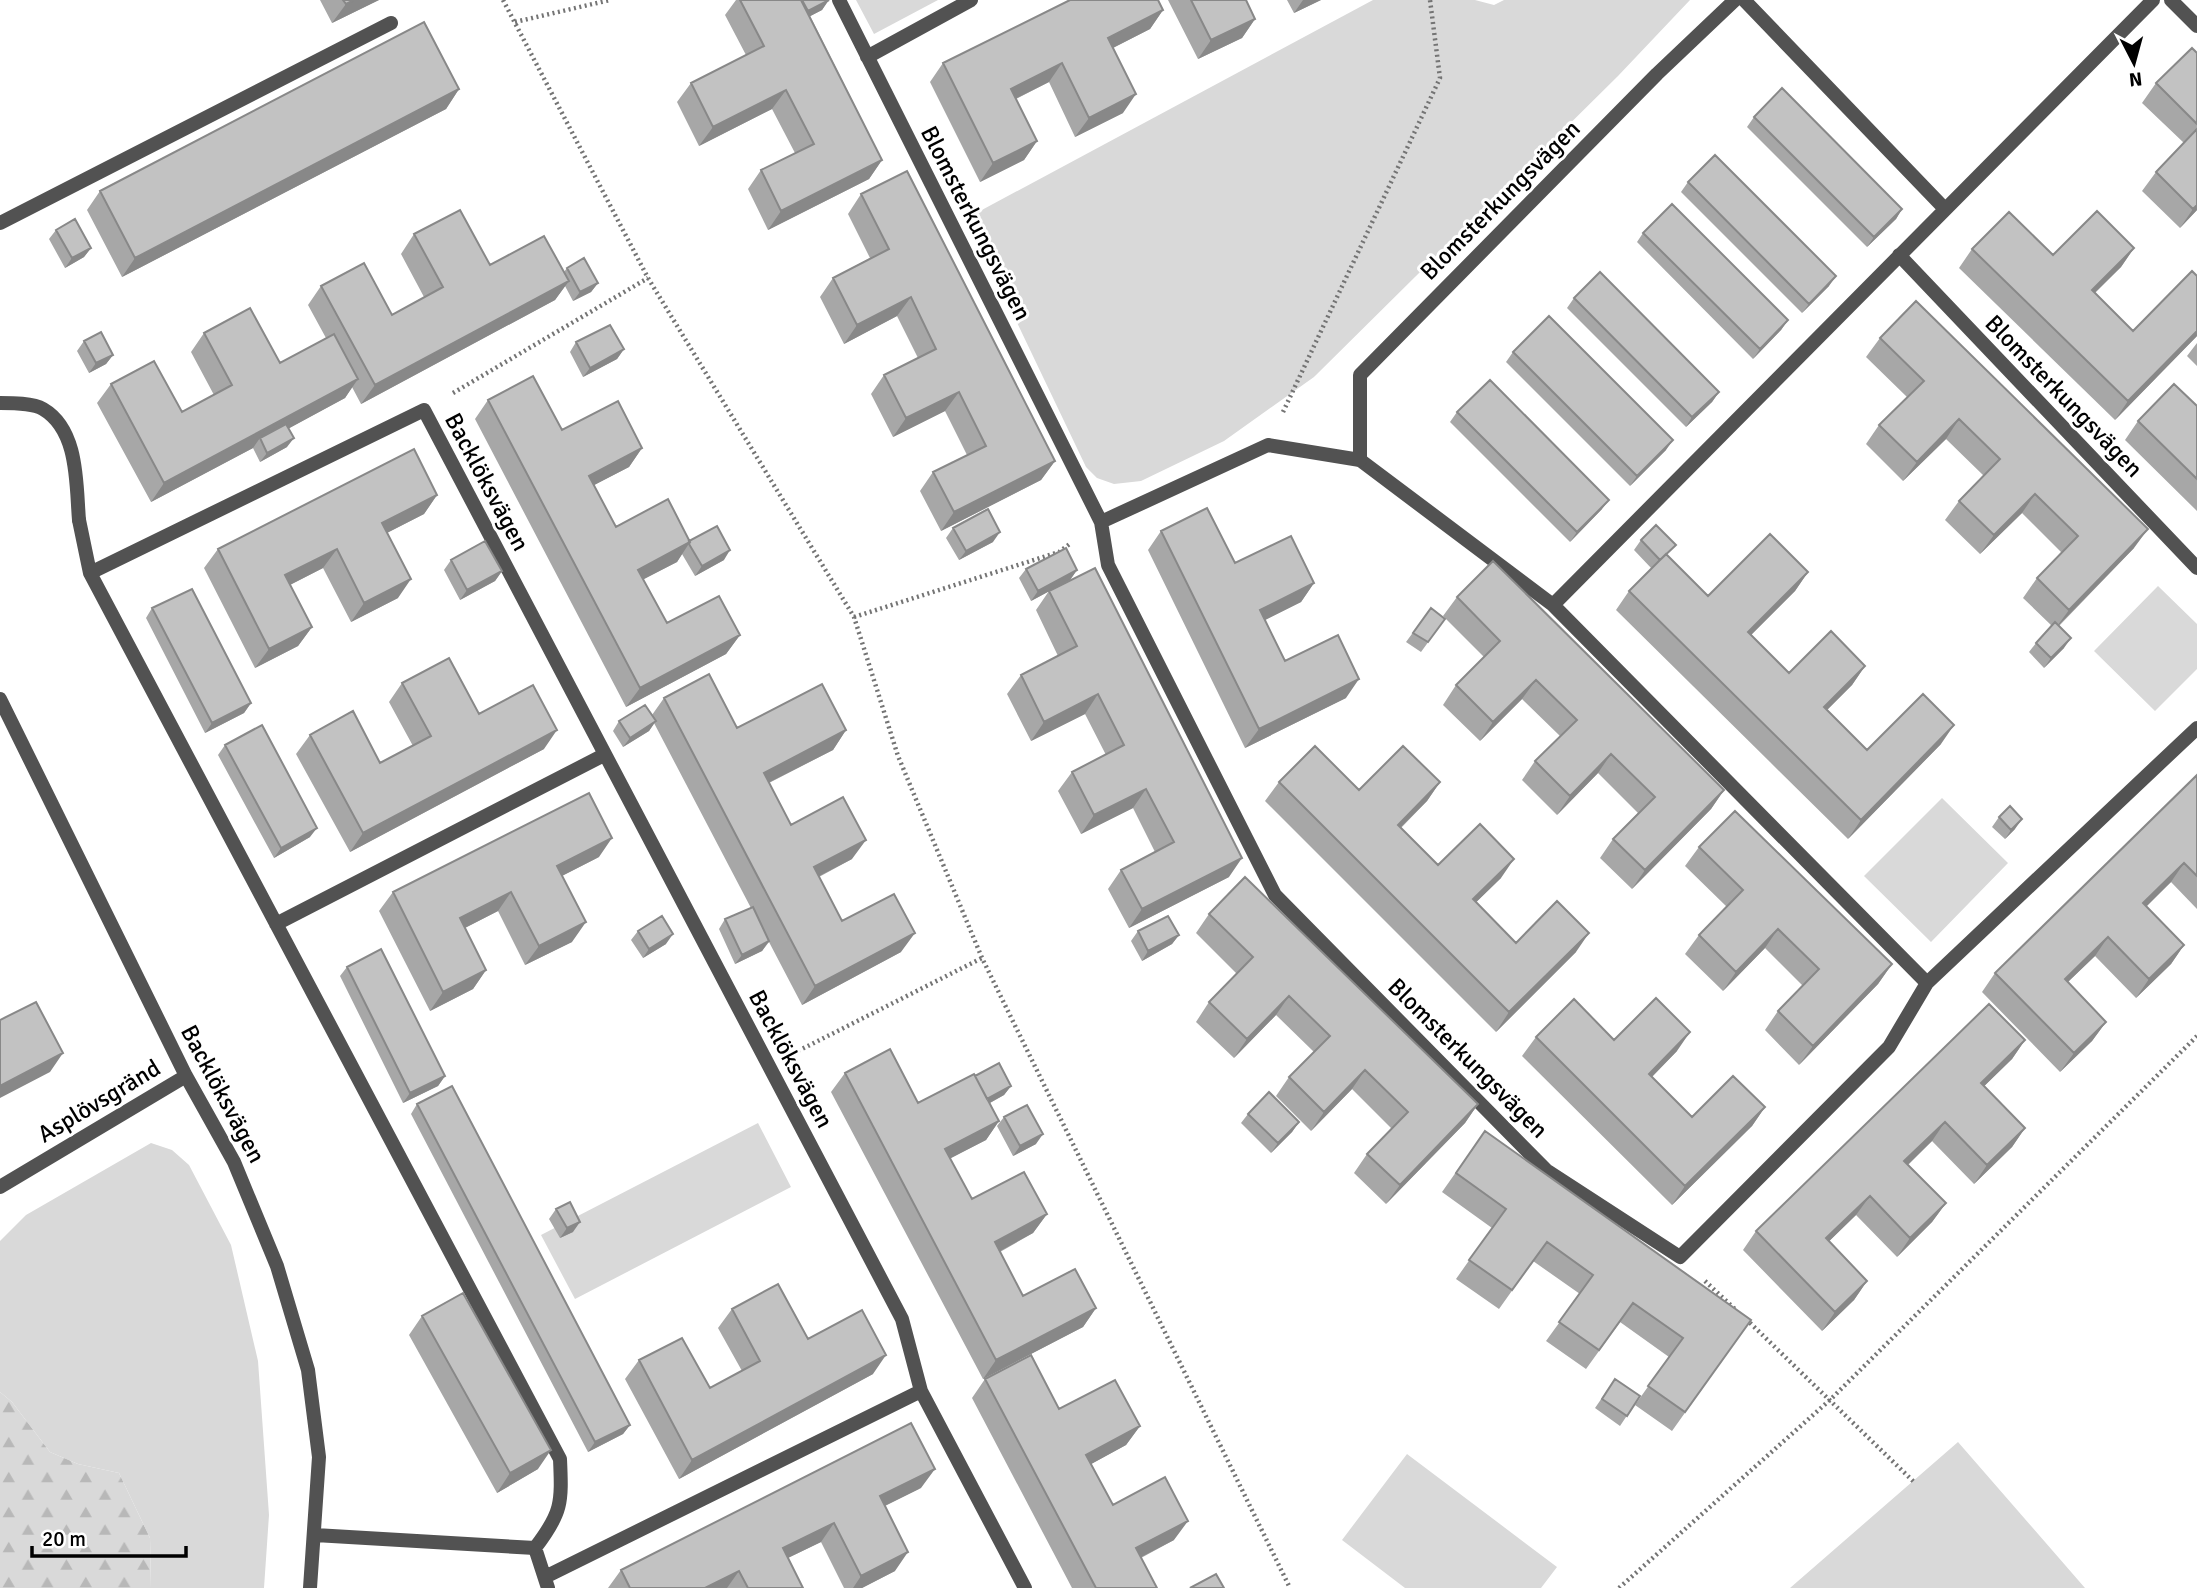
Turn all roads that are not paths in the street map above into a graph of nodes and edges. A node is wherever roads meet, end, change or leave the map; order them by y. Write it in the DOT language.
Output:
graph roads {
  1 [pos="839,0"];
  2 [pos="971,0"];
  3 [pos="1735,0"];
  4 [pos="1744,0"];
  5 [pos="2152,0"];
  6 [pos="2171,0"];
  7 [pos="391,23"];
  8 [pos="2197,26"];
  9 [pos="867,57"];
  10 [pos="1944,208"];
  11 [pos="0,223"];
  12 [pos="1899,256"];
  13 [pos="0,403"];
  14 [pos="1360,460"];
  15 [pos="1101,522"];
  16 [pos="2197,568"];
  17 [pos="90,573"];
  18 [pos="1553,605"];
  19 [pos="0,699"];
  20 [pos="2197,728"];
  21 [pos="604,754"];
  22 [pos="276,924"];
  23 [pos="1927,983"];
  24 [pos="186,1076"];
  25 [pos="0,1187"];
  26 [pos="921,1391"];
  27 [pos="315,1535"];
  28 [pos="536,1548"];
  29 [pos="546,1582"];
  30 [pos="310,1588"];
  31 [pos="1025,1588"];
  1 -- 9 [label="street, Blomsterkungsvägen"];
  2 -- 9 [label="street"];
  3 -- 14 [label="street, Blomsterkungsvägen"];
  4 -- 10 [label="street"];
  5 -- 10 [label="street"];
  6 -- 8 [label="street"];
  7 -- 11 [label="street"];
  9 -- 15 [label="street, Blomsterkungsvägen"];
  10 -- 12 [label="street"];
  12 -- 16 [label="street, Blomsterkungsvägen"];
  12 -- 18 [label="street"];
  13 -- 17 [label="street"];
  14 -- 15 [label="street"];
  14 -- 18 [label="street"];
  15 -- 23 [label="street, Blomsterkungsvägen"];
  17 -- 21 [label="street, Backlöksvägen"];
  17 -- 22 [label="street"];
  18 -- 23 [label="street"];
  19 -- 24 [label="street, Backlöksvägen"];
  20 -- 23 [label="street"];
  21 -- 22 [label="street"];
  21 -- 26 [label="street, Backlöksvägen"];
  22 -- 28 [label="street"];
  24 -- 25 [label="street, Asplövsgränd"];
  24 -- 27 [label="street, Backlöksvägen"];
  26 -- 29 [label="street"];
  26 -- 31 [label="street, Backlöksvägen"];
  27 -- 28 [label="street"];
  27 -- 30 [label="street, Backlöksvägen"];
  28 -- 29 [label="street"];
}
